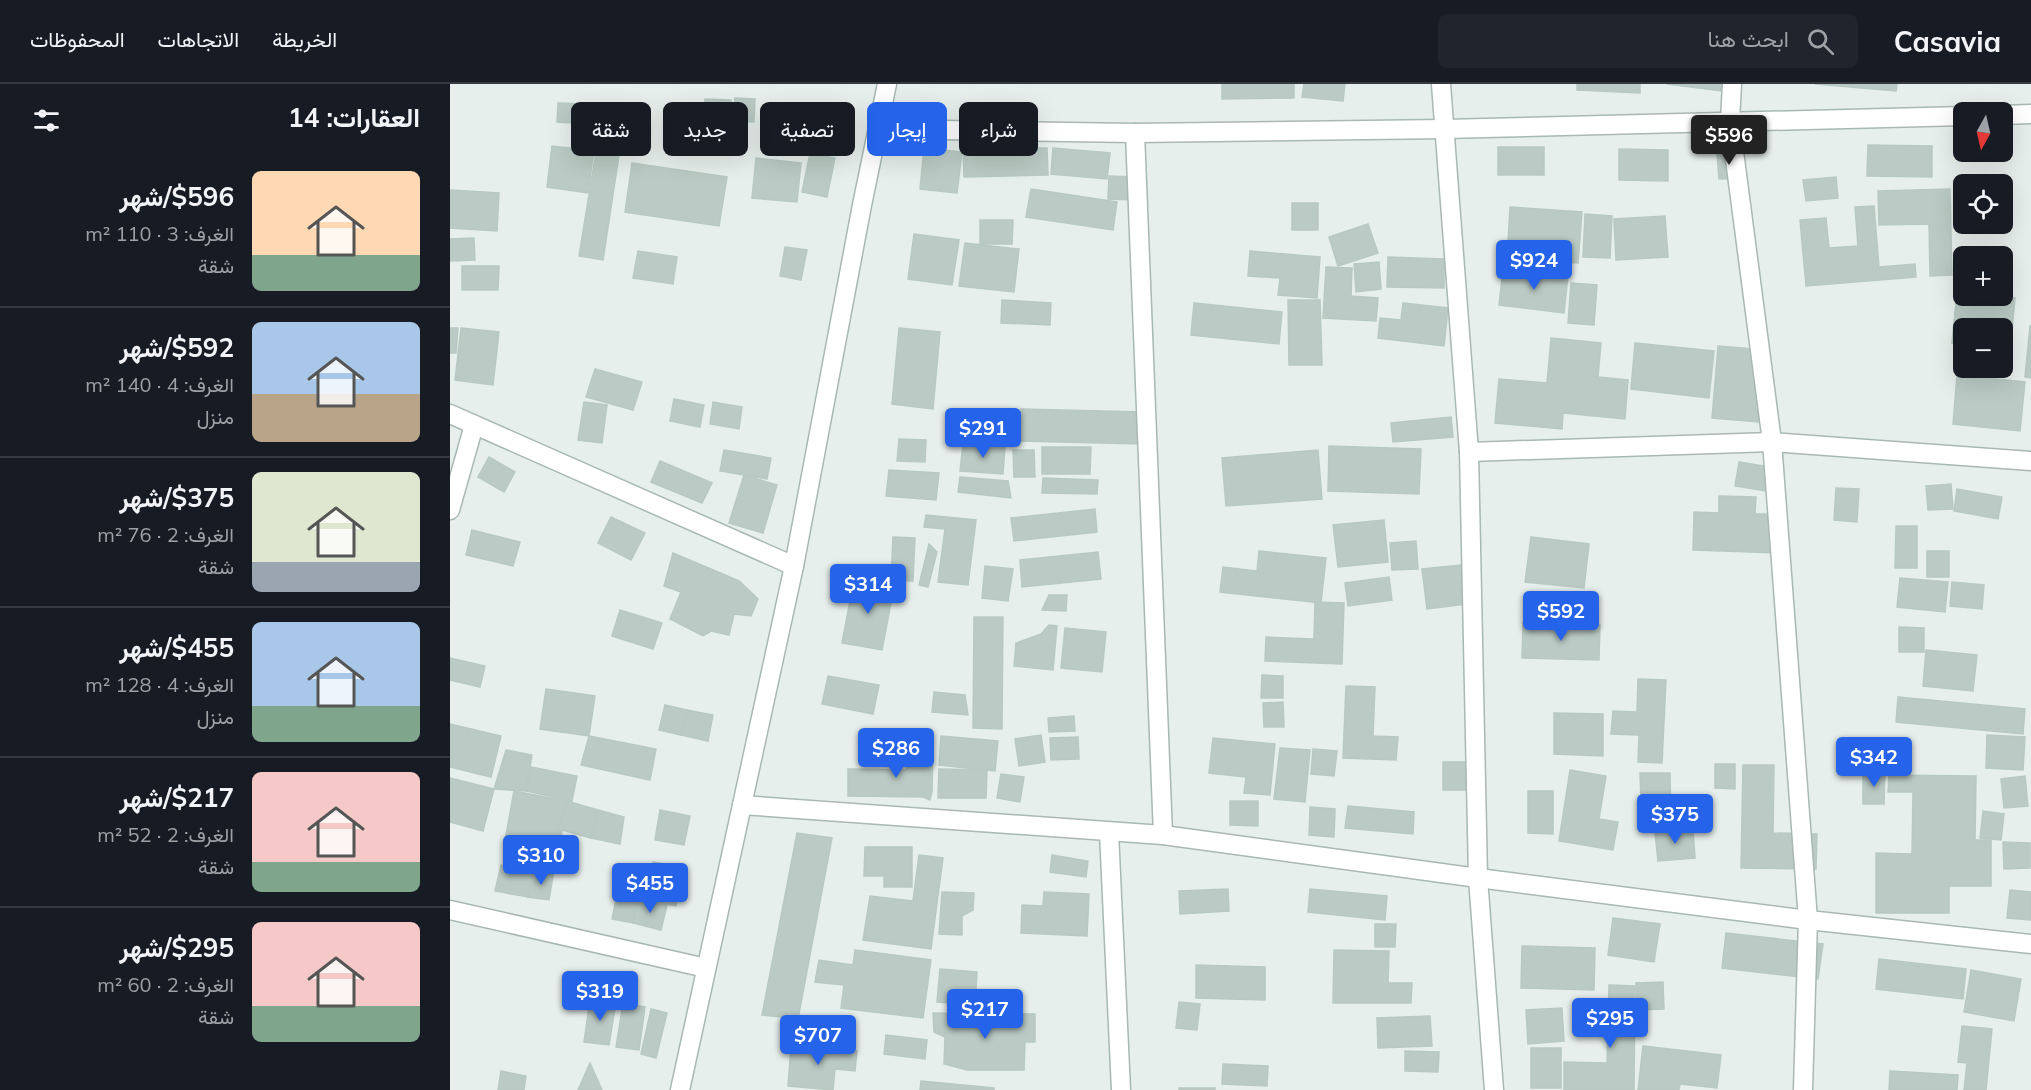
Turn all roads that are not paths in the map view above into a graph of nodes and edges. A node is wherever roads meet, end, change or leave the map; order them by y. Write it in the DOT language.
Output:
graph roads {
  1 [pos="887,84"];
  2 [pos="1441,84"];
  3 [pos="1732,84"];
  4 [pos="883,102"];
  5 [pos="2031,114"];
  6 [pos="2013,115"];
  7 [pos="1953,116"];
  8 [pos="1730,121"];
  9 [pos="1445,129"];
  10 [pos="947,130"];
  11 [pos="1135,133"];
  12 [pos="872,156"];
  13 [pos="450,414"];
  14 [pos="474,425"];
  15 [pos="1772,441"];
  16 [pos="1469,452"];
  17 [pos="2031,461"];
  18 [pos="450,510"];
  19 [pos="794,566"];
  20 [pos="742,805"];
  21 [pos="1109,832"];
  22 [pos="1163,835"];
  23 [pos="1478,879"];
  24 [pos="450,910"];
  25 [pos="1808,920"];
  26 [pos="2031,944"];
  27 [pos="706,968"];
  28 [pos="680,1090"];
  29 [pos="1121,1090"];
  30 [pos="1494,1090"];
  31 [pos="1803,1090"];
  1 -- 4 [label="street"];
  2 -- 9 [label="street"];
  3 -- 8 [label="street"];
  5 -- 6 [label="street"];
  7 -- 8 [label="street"];
  8 -- 9 [label="street"];
  8 -- 15 [label="street"];
  9 -- 11 [label="street"];
  9 -- 16 [label="street"];
  10 -- 11 [label="street"];
  11 -- 22 [label="street"];
  12 -- 19 [label="street"];
  13 -- 14 [label="street"];
  14 -- 18 [label="street"];
  14 -- 19 [label="street"];
  15 -- 16 [label="street"];
  15 -- 17 [label="street"];
  15 -- 25 [label="street"];
  16 -- 23 [label="street"];
  19 -- 20 [label="street"];
  20 -- 21 [label="street"];
  20 -- 27 [label="street"];
  21 -- 22 [label="street"];
  21 -- 29 [label="street"];
  22 -- 23 [label="street"];
  23 -- 25 [label="street"];
  23 -- 30 [label="street"];
  24 -- 27 [label="street"];
  25 -- 26 [label="street"];
  25 -- 31 [label="street"];
  27 -- 28 [label="street"];
}
